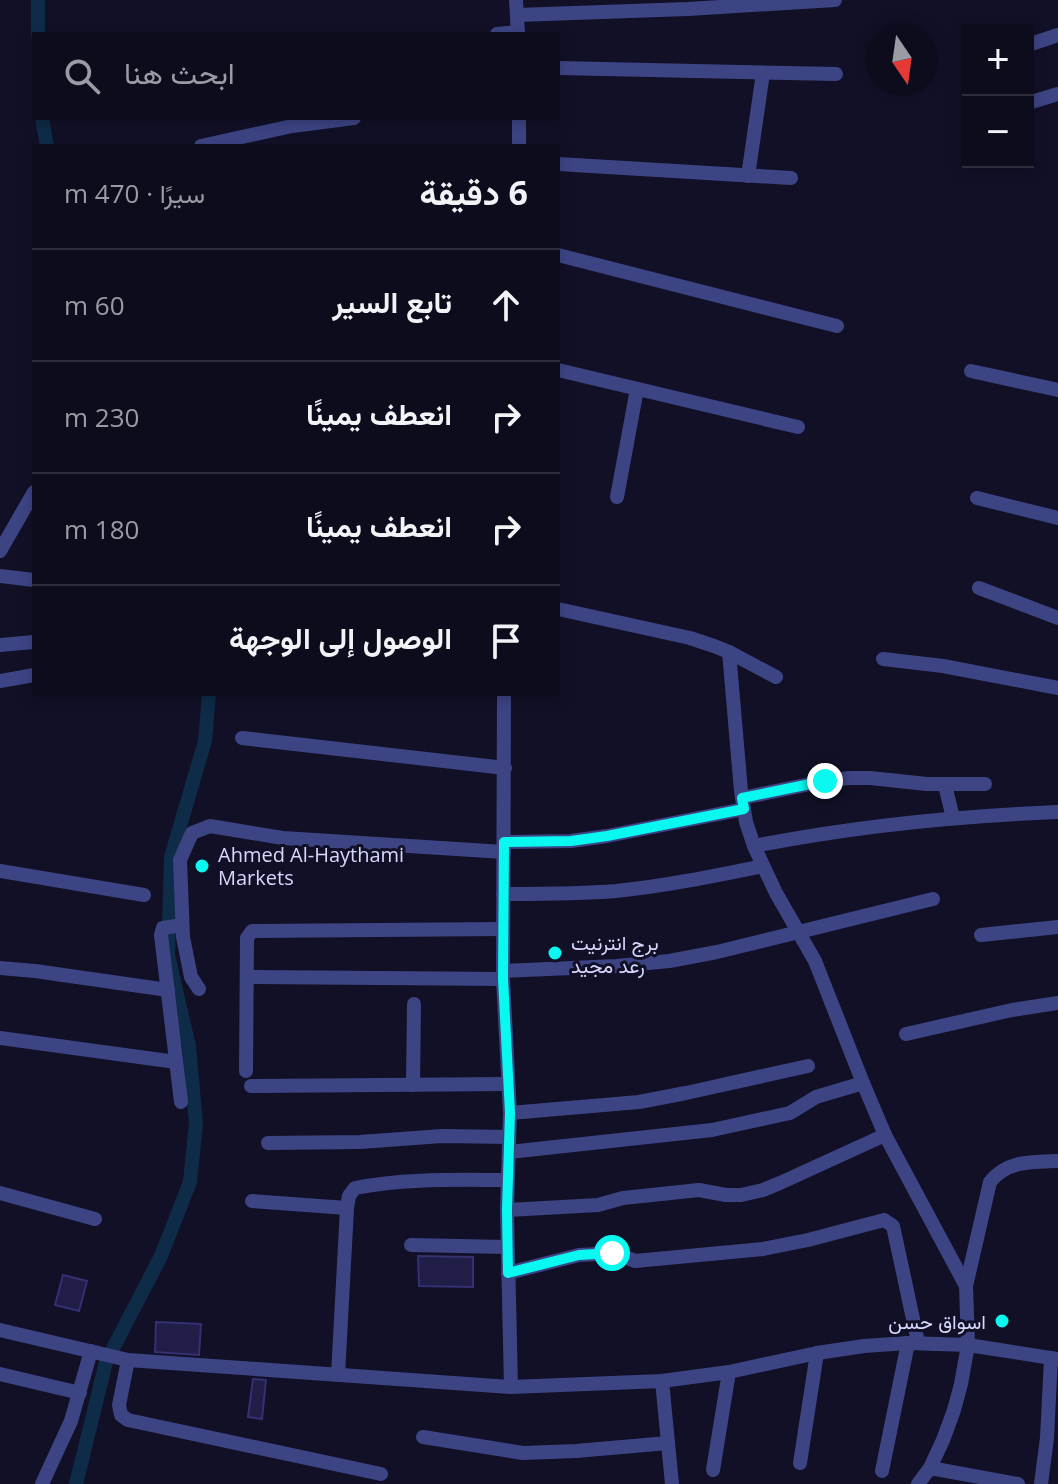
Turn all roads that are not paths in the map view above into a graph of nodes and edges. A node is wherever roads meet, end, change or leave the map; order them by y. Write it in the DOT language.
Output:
graph roads {
  1 [pos="835,0"];
  2 [pos="687,4"];
  3 [pos="517,7"];
  4 [pos="518,32"];
  5 [pos="1058,35"];
  6 [pos="1034,43"];
  7 [pos="560,68"];
  8 [pos="763,73"];
  9 [pos="836,74"];
  10 [pos="1058,94"];
  11 [pos="1034,101"];
  12 [pos="338,120"];
  13 [pos="519,120"];
  14 [pos="210,144"];
  15 [pos="519,144"];
  16 [pos="560,164"];
  17 [pos="748,176"];
  18 [pos="791,178"];
  19 [pos="560,256"];
  20 [pos="837,326"];
  21 [pos="560,370"];
  22 [pos="971,371"];
  23 [pos="637,389"];
  24 [pos="1058,390"];
  25 [pos="798,427"];
  26 [pos="32,495"];
  27 [pos="617,497"];
  28 [pos="977,498"];
  29 [pos="1058,518"];
  30 [pos="0,551"];
  31 [pos="0,576"];
  32 [pos="32,580"];
  33 [pos="979,588"];
  34 [pos="560,609"];
  35 [pos="1058,618"];
  36 [pos="32,642"];
  37 [pos="0,645"];
  38 [pos="729,652"];
  39 [pos="883,659"];
  40 [pos="32,675"];
  41 [pos="776,677"];
  42 [pos="0,681"];
  43 [pos="1058,688"];
  44 [pos="504,696"];
  45 [pos="242,738"];
  46 [pos="505,768"];
  47 [pos="985,784"];
  48 [pos="945,785"];
  49 [pos="743,803"];
  50 [pos="1058,812"];
  51 [pos="953,818"];
  52 [pos="754,846"];
  53 [pos="504,847"];
  54 [pos="763,866"];
  55 [pos="0,871"];
  56 [pos="503,894"];
  57 [pos="144,895"];
  58 [pos="933,899"];
  59 [pos="182,925"];
  60 [pos="1058,927"];
  61 [pos="503,929"];
  62 [pos="800,932"];
  63 [pos="981,935"];
  64 [pos="0,968"];
  65 [pos="503,975"];
  66 [pos="247,977"];
  67 [pos="199,989"];
  68 [pos="168,990"];
  69 [pos="1058,1003"];
  70 [pos="414,1004"];
  71 [pos="906,1034"];
  72 [pos="0,1038"];
  73 [pos="176,1062"];
  74 [pos="808,1066"];
  75 [pos="246,1071"];
  76 [pos="863,1083"];
  77 [pos="508,1084"];
  78 [pos="413,1085"];
  79 [pos="251,1086"];
  80 [pos="181,1102"];
  81 [pos="510,1113"];
  82 [pos="885,1135"];
  83 [pos="268,1143"];
  84 [pos="509,1145"];
  85 [pos="1058,1161"];
  86 [pos="508,1180"];
  87 [pos="0,1193"];
  88 [pos="252,1201"];
  89 [pos="347,1208"];
  90 [pos="507,1210"];
  91 [pos="95,1219"];
  92 [pos="411,1245"];
  93 [pos="507,1247"];
  94 [pos="508,1273"];
  95 [pos="966,1286"];
  96 [pos="0,1330"];
  97 [pos="913,1342"];
  98 [pos="968,1345"];
  99 [pos="94,1352"];
  100 [pos="817,1353"];
  101 [pos="1054,1358"];
  102 [pos="128,1360"];
  103 [pos="729,1372"];
  104 [pos="0,1374"];
  105 [pos="338,1375"];
  106 [pos="662,1381"];
  107 [pos="511,1387"];
  108 [pos="80,1393"];
  109 [pos="423,1437"];
  110 [pos="668,1443"];
  111 [pos="800,1463"];
  112 [pos="930,1468"];
  113 [pos="713,1470"];
  114 [pos="882,1471"];
  115 [pos="381,1474"];
  116 [pos="42,1484"];
  117 [pos="672,1484"];
  118 [pos="918,1484"];
  119 [pos="1018,1484"];
  120 [pos="1041,1484"];
  1 -- 2 [label="street"];
  2 -- 3 [label="street"];
  3 -- 4 [label="street"];
  5 -- 6 [label="street"];
  7 -- 8 [label="street"];
  8 -- 9 [label="street"];
  8 -- 17 [label="street"];
  10 -- 11 [label="street"];
  12 -- 14 [label="street"];
  13 -- 15 [label="street"];
  16 -- 17 [label="street"];
  17 -- 18 [label="street"];
  19 -- 20 [label="street"];
  21 -- 23 [label="street"];
  22 -- 24 [label="street"];
  23 -- 25 [label="street"];
  23 -- 27 [label="street"];
  26 -- 30 [label="street"];
  28 -- 29 [label="street"];
  31 -- 32 [label="street"];
  33 -- 35 [label="street"];
  34 -- 38 [label="street"];
  36 -- 37 [label="street"];
  38 -- 41 [label="street"];
  38 -- 49 [label="street"];
  39 -- 43 [label="street"];
  40 -- 42 [label="street"];
  44 -- 46 [label="street"];
  45 -- 46 [label="street"];
  46 -- 53 [label="street"];
  47 -- 48 [label="street"];
  48 -- 49 [label="street"];
  48 -- 51 [label="street"];
  49 -- 52 [label="street"];
  49 -- 53 [label="street"];
  50 -- 51 [label="street"];
  51 -- 52 [label="street"];
  52 -- 54 [label="street"];
  53 -- 56 [label="street"];
  53 -- 59 [label="street"];
  54 -- 56 [label="street"];
  54 -- 62 [label="street"];
  55 -- 57 [label="street"];
  56 -- 61 [label="street"];
  58 -- 62 [label="street"];
  59 -- 67 [label="street"];
  59 -- 68 [label="street"];
  60 -- 63 [label="street"];
  61 -- 65 [label="street"];
  61 -- 66 [label="street"];
  62 -- 65 [label="street"];
  62 -- 76 [label="street"];
  64 -- 68 [label="street"];
  65 -- 66 [label="street"];
  65 -- 77 [label="street"];
  66 -- 75 [label="street"];
  68 -- 73 [label="street"];
  69 -- 71 [label="street"];
  70 -- 78 [label="street"];
  72 -- 73 [label="street"];
  73 -- 80 [label="street"];
  74 -- 81 [label="street"];
  76 -- 82 [label="street"];
  76 -- 84 [label="street"];
  77 -- 78 [label="street"];
  77 -- 81 [label="street"];
  78 -- 79 [label="street"];
  81 -- 84 [label="street"];
  82 -- 90 [label="street"];
  82 -- 95 [label="street"];
  83 -- 84 [label="street"];
  84 -- 86 [label="street"];
  85 -- 95 [label="street"];
  86 -- 89 [label="street"];
  86 -- 90 [label="street"];
  87 -- 91 [label="street"];
  88 -- 89 [label="street"];
  89 -- 105 [label="street"];
  90 -- 93 [label="street"];
  92 -- 93 [label="street"];
  93 -- 94 [label="street"];
  94 -- 97 [label="street"];
  94 -- 107 [label="street"];
  95 -- 98 [label="street"];
  96 -- 99 [label="street"];
  97 -- 98 [label="street"];
  97 -- 100 [label="street"];
  97 -- 114 [label="street"];
  98 -- 101 [label="street"];
  98 -- 112 [label="street"];
  99 -- 102 [label="street"];
  99 -- 108 [label="street"];
  100 -- 103 [label="street"];
  100 -- 111 [label="street"];
  101 -- 120 [label="street"];
  102 -- 105 [label="street"];
  102 -- 115 [label="street"];
  103 -- 106 [label="street"];
  103 -- 113 [label="street"];
  104 -- 108 [label="street"];
  105 -- 107 [label="street"];
  106 -- 107 [label="street"];
  106 -- 110 [label="street"];
  108 -- 116 [label="street"];
  109 -- 110 [label="street"];
  110 -- 117 [label="street"];
  112 -- 118 [label="street"];
  112 -- 119 [label="street"];
}
